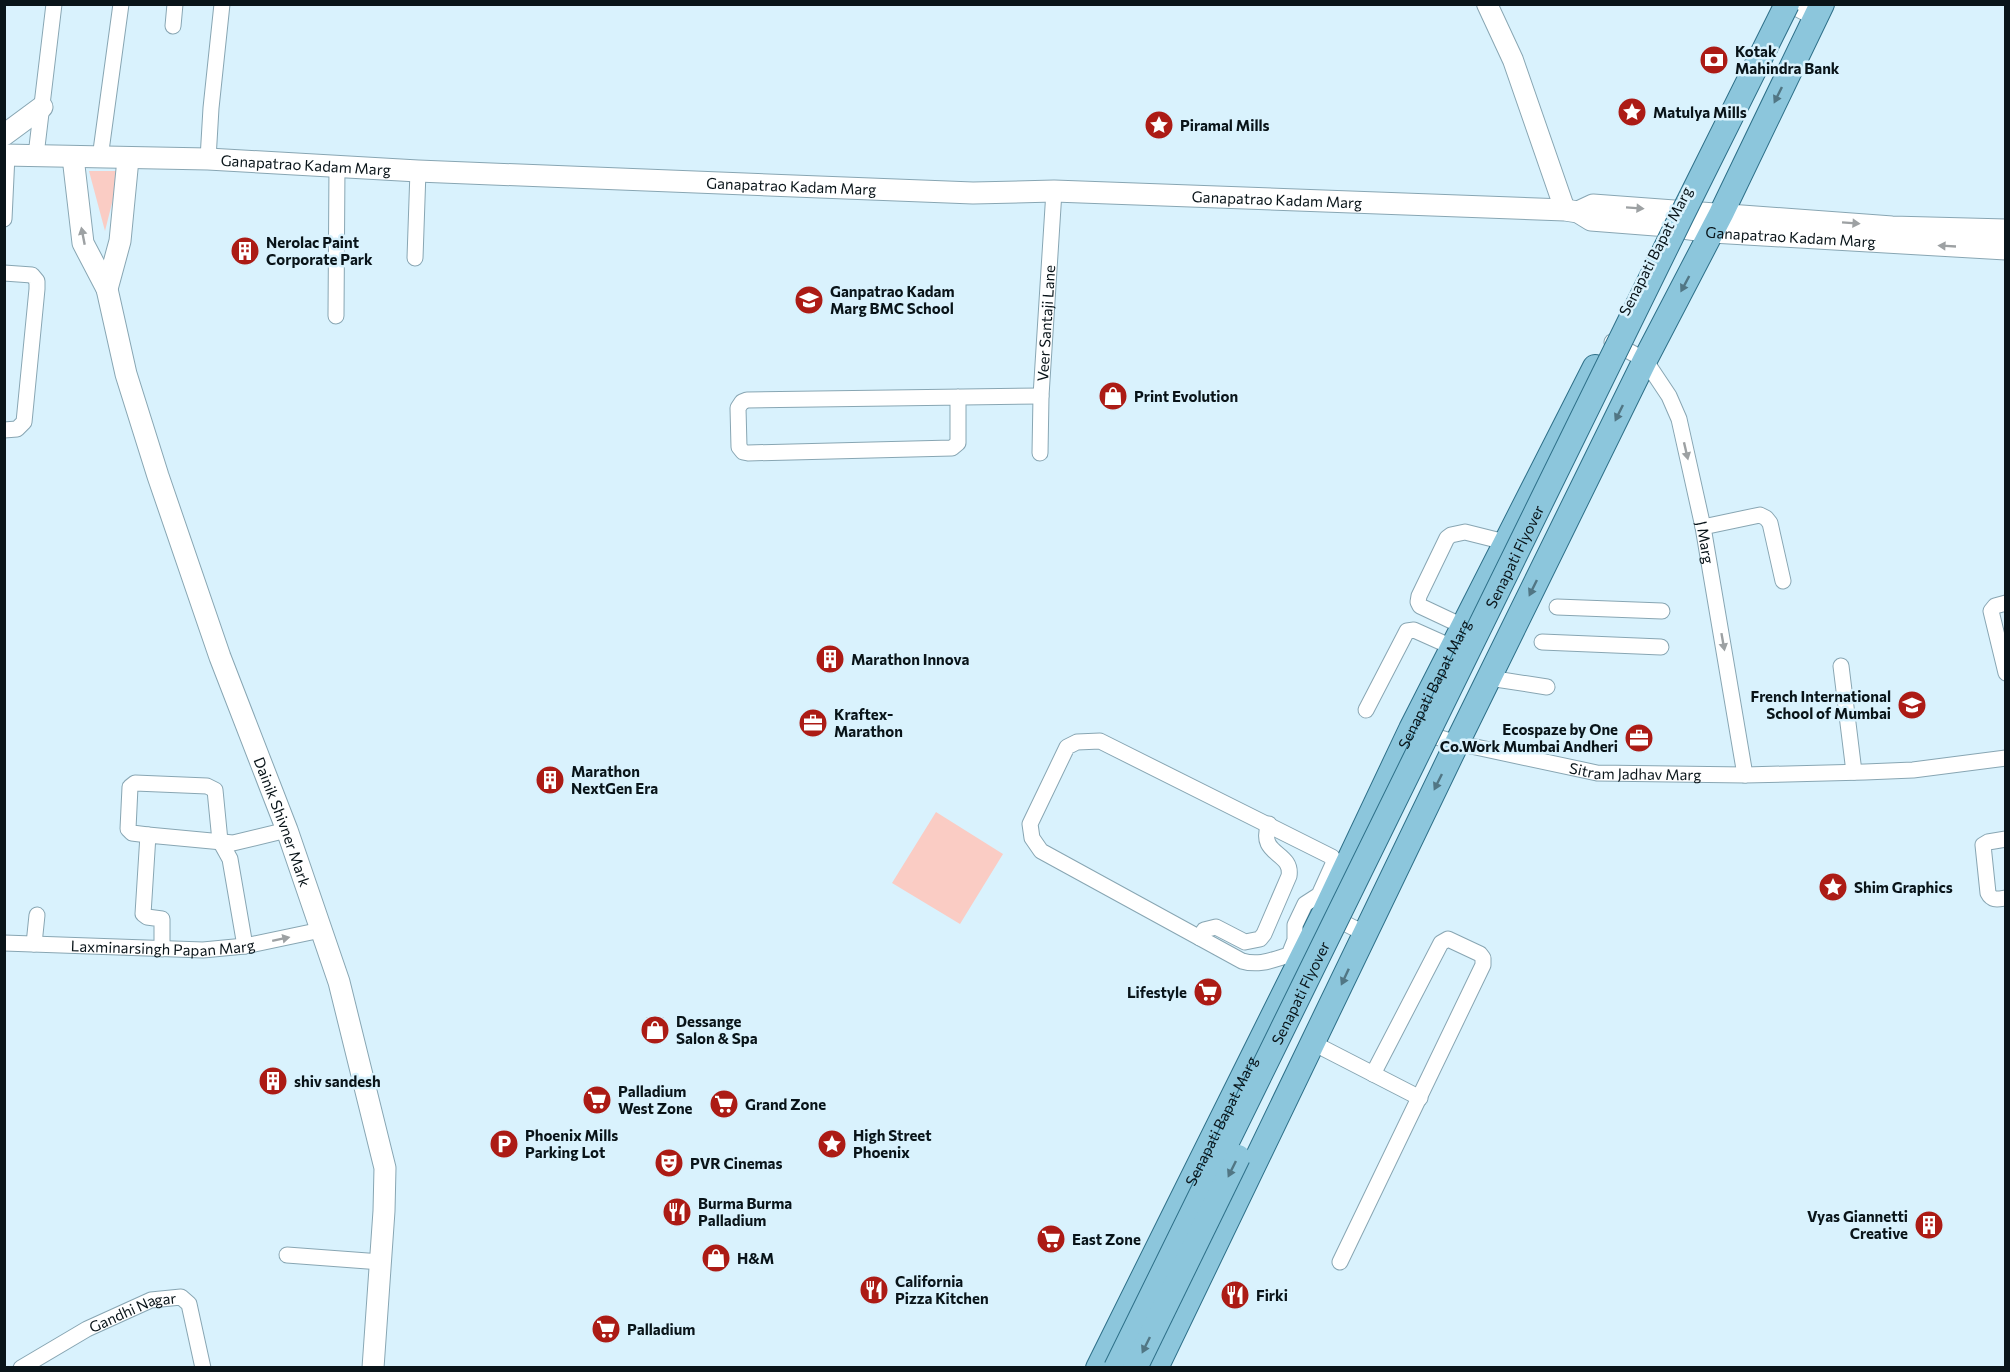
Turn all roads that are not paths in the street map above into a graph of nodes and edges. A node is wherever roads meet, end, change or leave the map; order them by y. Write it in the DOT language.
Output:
graph roads {
  1 [pos="54,4"];
  2 [pos="121,4"];
  3 [pos="176,4"];
  4 [pos="222,4"];
  5 [pos="1487,4"];
  6 [pos="1778,4"];
  7 [pos="1787,4"];
  8 [pos="1813,9"];
  9 [pos="173,26"];
  10 [pos="42,107"];
  11 [pos="5,148"];
  12 [pos="36,156"];
  13 [pos="73,157"];
  14 [pos="100,158"];
  15 [pos="128,159"];
  16 [pos="208,159"];
  17 [pos="337,166"];
  18 [pos="418,171"];
  19 [pos="1054,191"];
  20 [pos="1572,211"];
  21 [pos="1672,218"];
  22 [pos="4,219"];
  23 [pos="1716,223"];
  24 [pos="2006,230"];
  25 [pos="1892,235"];
  26 [pos="2006,249"];
  27 [pos="415,258"];
  28 [pos="4,273"];
  29 [pos="107,289"];
  30 [pos="336,316"];
  31 [pos="1608,340"];
  32 [pos="1645,360"];
  33 [pos="1041,396"];
  34 [pos="958,397"];
  35 [pos="4,430"];
  36 [pos="1040,453"];
  37 [pos="1703,527"];
  38 [pos="1505,542"];
  39 [pos="1783,581"];
  40 [pos="2006,603"];
  41 [pos="1557,607"];
  42 [pos="1662,611"];
  43 [pos="1454,631"];
  44 [pos="1542,642"];
  45 [pos="1661,647"];
  46 [pos="2004,663"];
  47 [pos="1841,666"];
  48 [pos="1489,678"];
  49 [pos="1547,687"];
  50 [pos="1366,710"];
  51 [pos="1411,729"];
  52 [pos="1457,743"];
  53 [pos="2006,758"];
  54 [pos="1859,772"];
  55 [pos="1745,775"];
  56 [pos="1269,824"];
  57 [pos="287,830"];
  58 [pos="148,835"];
  59 [pos="2006,839"];
  60 [pos="220,841"];
  61 [pos="2006,898"];
  62 [pos="37,915"];
  63 [pos="1309,919"];
  64 [pos="321,930"];
  65 [pos="1366,934"];
  66 [pos="1200,938"];
  67 [pos="4,943"];
  68 [pos="34,944"];
  69 [pos="245,946"];
  70 [pos="162,949"];
  71 [pos="1266,1030"];
  72 [pos="1311,1048"];
  73 [pos="1373,1074"];
  74 [pos="1420,1098"];
  75 [pos="287,1256"];
  76 [pos="381,1262"];
  77 [pos="1340,1262"];
  78 [pos="21,1368"];
  79 [pos="203,1368"];
  80 [pos="373,1368"];
  81 [pos="1098,1368"];
  82 [pos="1116,1368"];
  83 [pos="1135,1368"];
  84 [pos="1156,1368"];
  1 -- 10 [label="street"];
  2 -- 14 [label="street"];
  3 -- 9 [label="street"];
  4 -- 16 [label="street"];
  5 -- 20 [label="street"];
  6 -- 21 [label="main road, Senapati Bapat Marg"];
  7 -- 8 [label="street"];
  7 -- 82 [label="main road, Senapati Flyover, bridge"];
  8 -- 23 [label="main road, one-way"];
  8 -- 83 [label="main road, Senapati Flyover, one-way, bridge"];
  10 -- 11 [label="main road"];
  10 -- 12 [label="street"];
  11 -- 12 [label="main road, Ganapatrao Kadam Marg"];
  11 -- 22 [label="street"];
  12 -- 13 [label="main road, Ganapatrao Kadam Marg"];
  13 -- 14 [label="main road, Ganapatrao Kadam Marg"];
  29 -- 13 [label="main road, one-way"];
  14 -- 15 [label="main road, Ganapatrao Kadam Marg"];
  15 -- 16 [label="main road, Ganapatrao Kadam Marg"];
  15 -- 29 [label="main road"];
  16 -- 17 [label="main road, Ganapatrao Kadam Marg"];
  17 -- 18 [label="main road, Ganapatrao Kadam Marg"];
  17 -- 30 [label="street"];
  18 -- 19 [label="main road, Ganapatrao Kadam Marg"];
  18 -- 27 [label="street"];
  19 -- 20 [label="main road, Ganapatrao Kadam Marg"];
  19 -- 33 [label="street, Veer Santaji Lane"];
  20 -- 21 [label="main road, Ganapatrao Kadam Marg"];
  21 -- 23 [label="main road, Ganapatrao Kadam Marg"];
  21 -- 31 [label="main road, Senapati Bapat Marg"];
  23 -- 25 [label="main road, Ganapatrao Kadam Marg"];
  23 -- 32 [label="main road, one-way"];
  24 -- 25 [label="main road, Ganapatrao Kadam Marg"];
  26 -- 25 [label="main road, Ganapatrao Kadam Marg, one-way"];
  28 -- 35 [label="street"];
  29 -- 57 [label="main road, Dainik Shivner Mark"];
  31 -- 32 [label="street, J Marg"];
  31 -- 38 [label="main road, Senapati Bapat Marg"];
  32 -- 37 [label="street, J Marg, one-way"];
  32 -- 48 [label="main road, one-way"];
  33 -- 34 [label="street"];
  33 -- 36 [label="street, Veer Santaji Lane"];
  34 -- 34 [label="street"];
  37 -- 39 [label="street"];
  37 -- 55 [label="street, J Marg, one-way"];
  38 -- 43 [label="main road, Senapati Bapat Marg"];
  38 -- 43 [label="street"];
  40 -- 46 [label="street"];
  41 -- 42 [label="street"];
  43 -- 50 [label="street"];
  43 -- 51 [label="main road, Senapati Bapat Marg"];
  44 -- 45 [label="street"];
  47 -- 54 [label="street"];
  48 -- 49 [label="street"];
  48 -- 52 [label="main road"];
  51 -- 52 [label="street, Sitram Jadhav Marg"];
  51 -- 63 [label="main road, Senapati Bapat Marg"];
  52 -- 55 [label="street, Sitram Jadhav Marg"];
  52 -- 65 [label="main road, one-way"];
  53 -- 54 [label="street, Sitram Jadhav Marg"];
  54 -- 55 [label="street, Sitram Jadhav Marg"];
  56 -- 63 [label="street"];
  56 -- 66 [label="street"];
  56 -- 66 [label="street"];
  57 -- 60 [label="street"];
  57 -- 64 [label="main road, Dainik Shivner Mark"];
  58 -- 60 [label="street"];
  58 -- 60 [label="street"];
  58 -- 70 [label="street"];
  59 -- 61 [label="street"];
  60 -- 69 [label="street"];
  62 -- 68 [label="street"];
  63 -- 65 [label="street"];
  63 -- 66 [label="street"];
  63 -- 71 [label="main road, Senapati Bapat Marg"];
  69 -- 64 [label="street, Laxminarsingh Papan Marg, one-way"];
  64 -- 76 [label="main road, Dainik Shivner Mark"];
  65 -- 72 [label="main road, one-way"];
  67 -- 68 [label="street, Laxminarsingh Papan Marg"];
  68 -- 70 [label="street, Laxminarsingh Papan Marg"];
  69 -- 70 [label="street, Laxminarsingh Papan Marg"];
  71 -- 72 [label="main road"];
  71 -- 81 [label="main road, Senapati Bapat Marg"];
  72 -- 73 [label="street"];
  72 -- 84 [label="main road"];
  73 -- 74 [label="street"];
  73 -- 74 [label="street"];
  74 -- 77 [label="street"];
  75 -- 76 [label="street"];
  76 -- 80 [label="main road, Dainik Shivner Mark"];
  78 -- 79 [label="street, Gandhi Nagar"];
}
